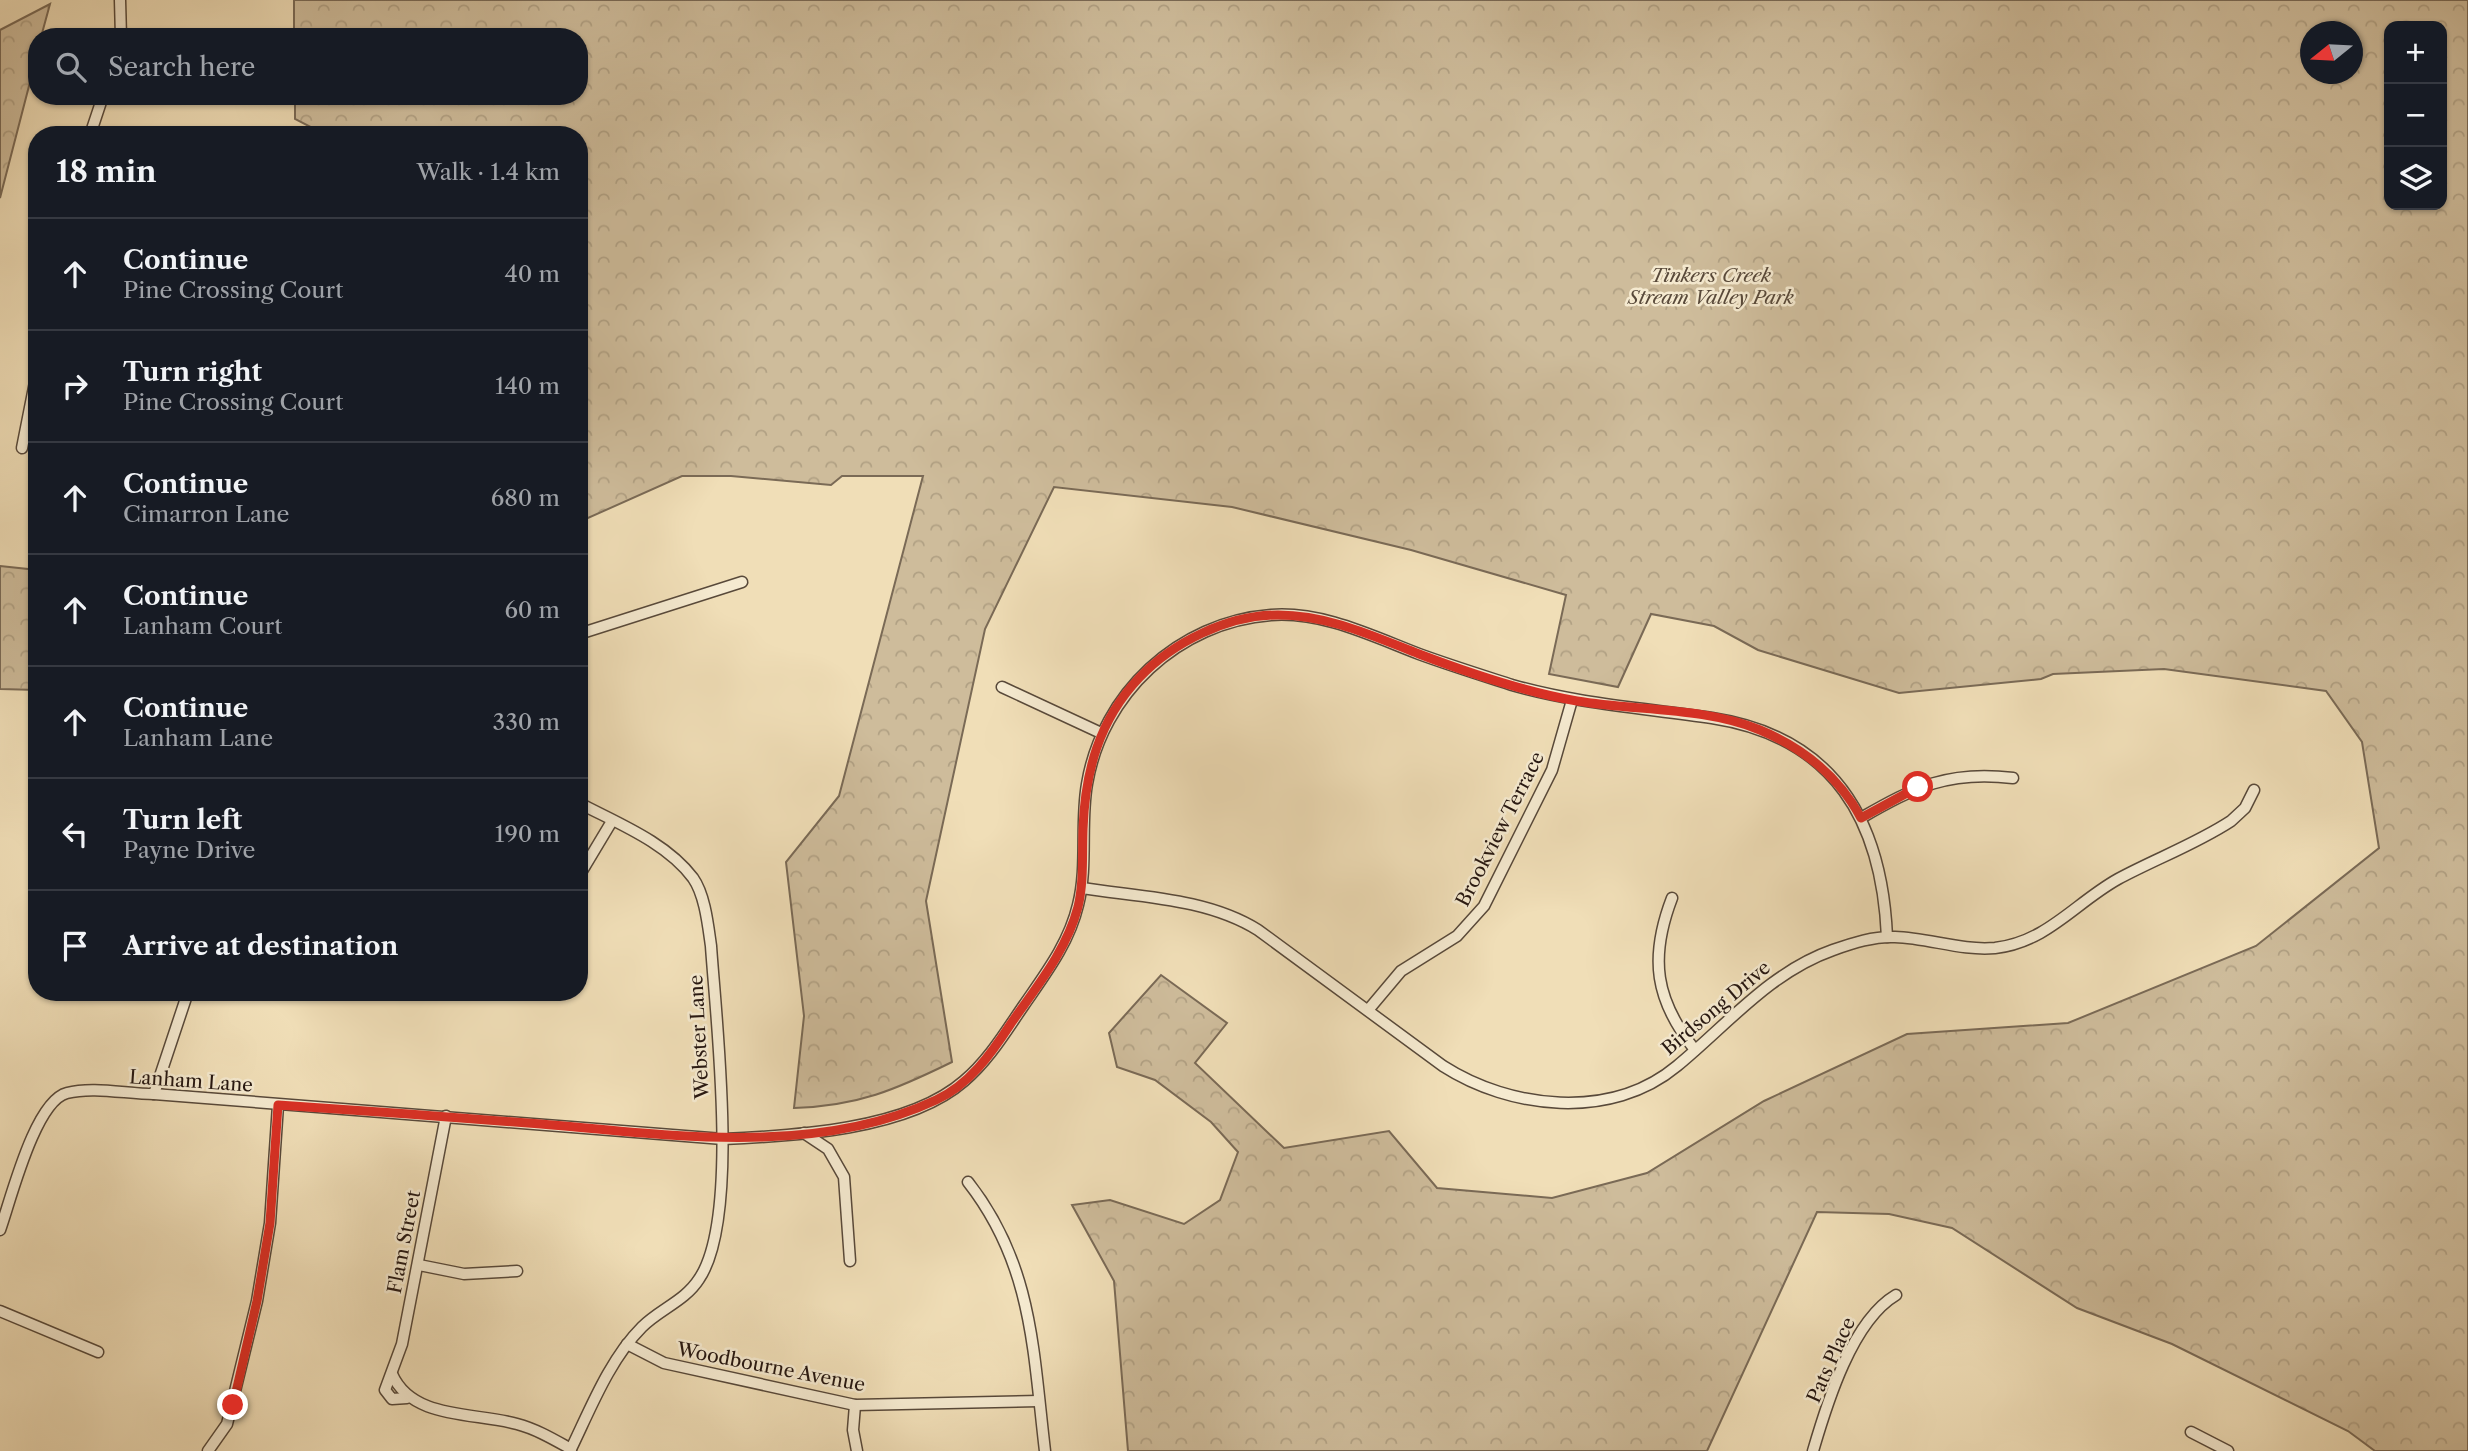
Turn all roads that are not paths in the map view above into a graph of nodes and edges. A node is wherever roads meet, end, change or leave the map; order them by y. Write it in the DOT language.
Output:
graph roads {
  1 [pos="120,0"];
  2 [pos="121,28"];
  3 [pos="100,105"];
  4 [pos="93,126"];
  5 [pos="28,418"];
  6 [pos="22,448"];
  7 [pos="742,582"];
  8 [pos="588,631"];
  9 [pos="1002,687"];
  10 [pos="1572,700"];
  11 [pos="1101,733"];
  12 [pos="2013,778"];
  13 [pos="2254,790"];
  14 [pos="588,808"];
  15 [pos="1861,818"];
  16 [pos="612,821"];
  17 [pos="588,861"];
  18 [pos="1082,888"];
  19 [pos="1672,898"];
  20 [pos="1887,937"];
  21 [pos="185,1001"];
  22 [pos="1369,1009"];
  23 [pos="1695,1050"];
  24 [pos="154,1094"];
  25 [pos="278,1105"];
  26 [pos="446,1116"];
  27 [pos="808,1132"];
  28 [pos="723,1139"];
  29 [pos="968,1182"];
  30 [pos="3,1212"];
  31 [pos="0,1230"];
  32 [pos="850,1261"];
  33 [pos="419,1265"];
  34 [pos="517,1271"];
  35 [pos="1896,1295"];
  36 [pos="0,1311"];
  37 [pos="627,1345"];
  38 [pos="98,1352"];
  39 [pos="1039,1401"];
  40 [pos="855,1405"];
  41 [pos="2191,1432"];
  42 [pos="570,1450"];
  43 [pos="208,1451"];
  44 [pos="857,1451"];
  45 [pos="1045,1451"];
  46 [pos="1813,1451"];
  47 [pos="2228,1451"];
  1 -- 2 [label="street"];
  3 -- 4 [label="street"];
  5 -- 6 [label="street"];
  7 -- 8 [label="street"];
  9 -- 11 [label="street"];
  10 -- 11 [label="street, Lanham Lane"];
  10 -- 15 [label="street, Lanham Lane"];
  10 -- 22 [label="street, Brookview Terrace"];
  11 -- 18 [label="street, Lanham Lane"];
  12 -- 15 [label="street"];
  13 -- 20 [label="street, Birdsong Drive"];
  14 -- 16 [label="street, Webster Lane"];
  15 -- 20 [label="street, Lanham Lane"];
  16 -- 17 [label="street"];
  16 -- 28 [label="street, Webster Lane"];
  18 -- 22 [label="street, Birdsong Drive"];
  18 -- 27 [label="street, Lanham Lane"];
  19 -- 23 [label="street"];
  20 -- 23 [label="street, Birdsong Drive"];
  21 -- 24 [label="street"];
  22 -- 23 [label="street, Birdsong Drive"];
  24 -- 25 [label="street, Lanham Lane"];
  24 -- 30 [label="street, Lanham Lane"];
  25 -- 26 [label="street, Lanham Lane"];
  25 -- 43 [label="street"];
  26 -- 28 [label="street, Lanham Lane"];
  26 -- 33 [label="street, Flam Street"];
  27 -- 28 [label="street, Lanham Lane"];
  27 -- 32 [label="street"];
  28 -- 37 [label="street, Webster Lane"];
  29 -- 39 [label="street"];
  30 -- 31 [label="street, Lanham Lane"];
  33 -- 34 [label="street"];
  33 -- 42 [label="street, Flam Street"];
  35 -- 46 [label="street, Pats Place"];
  36 -- 38 [label="street"];
  37 -- 40 [label="street, Woodbourne Avenue"];
  37 -- 42 [label="street, Webster Lane"];
  39 -- 40 [label="street, Woodbourne Avenue"];
  39 -- 45 [label="street"];
  40 -- 44 [label="street"];
  41 -- 47 [label="street"];
}
